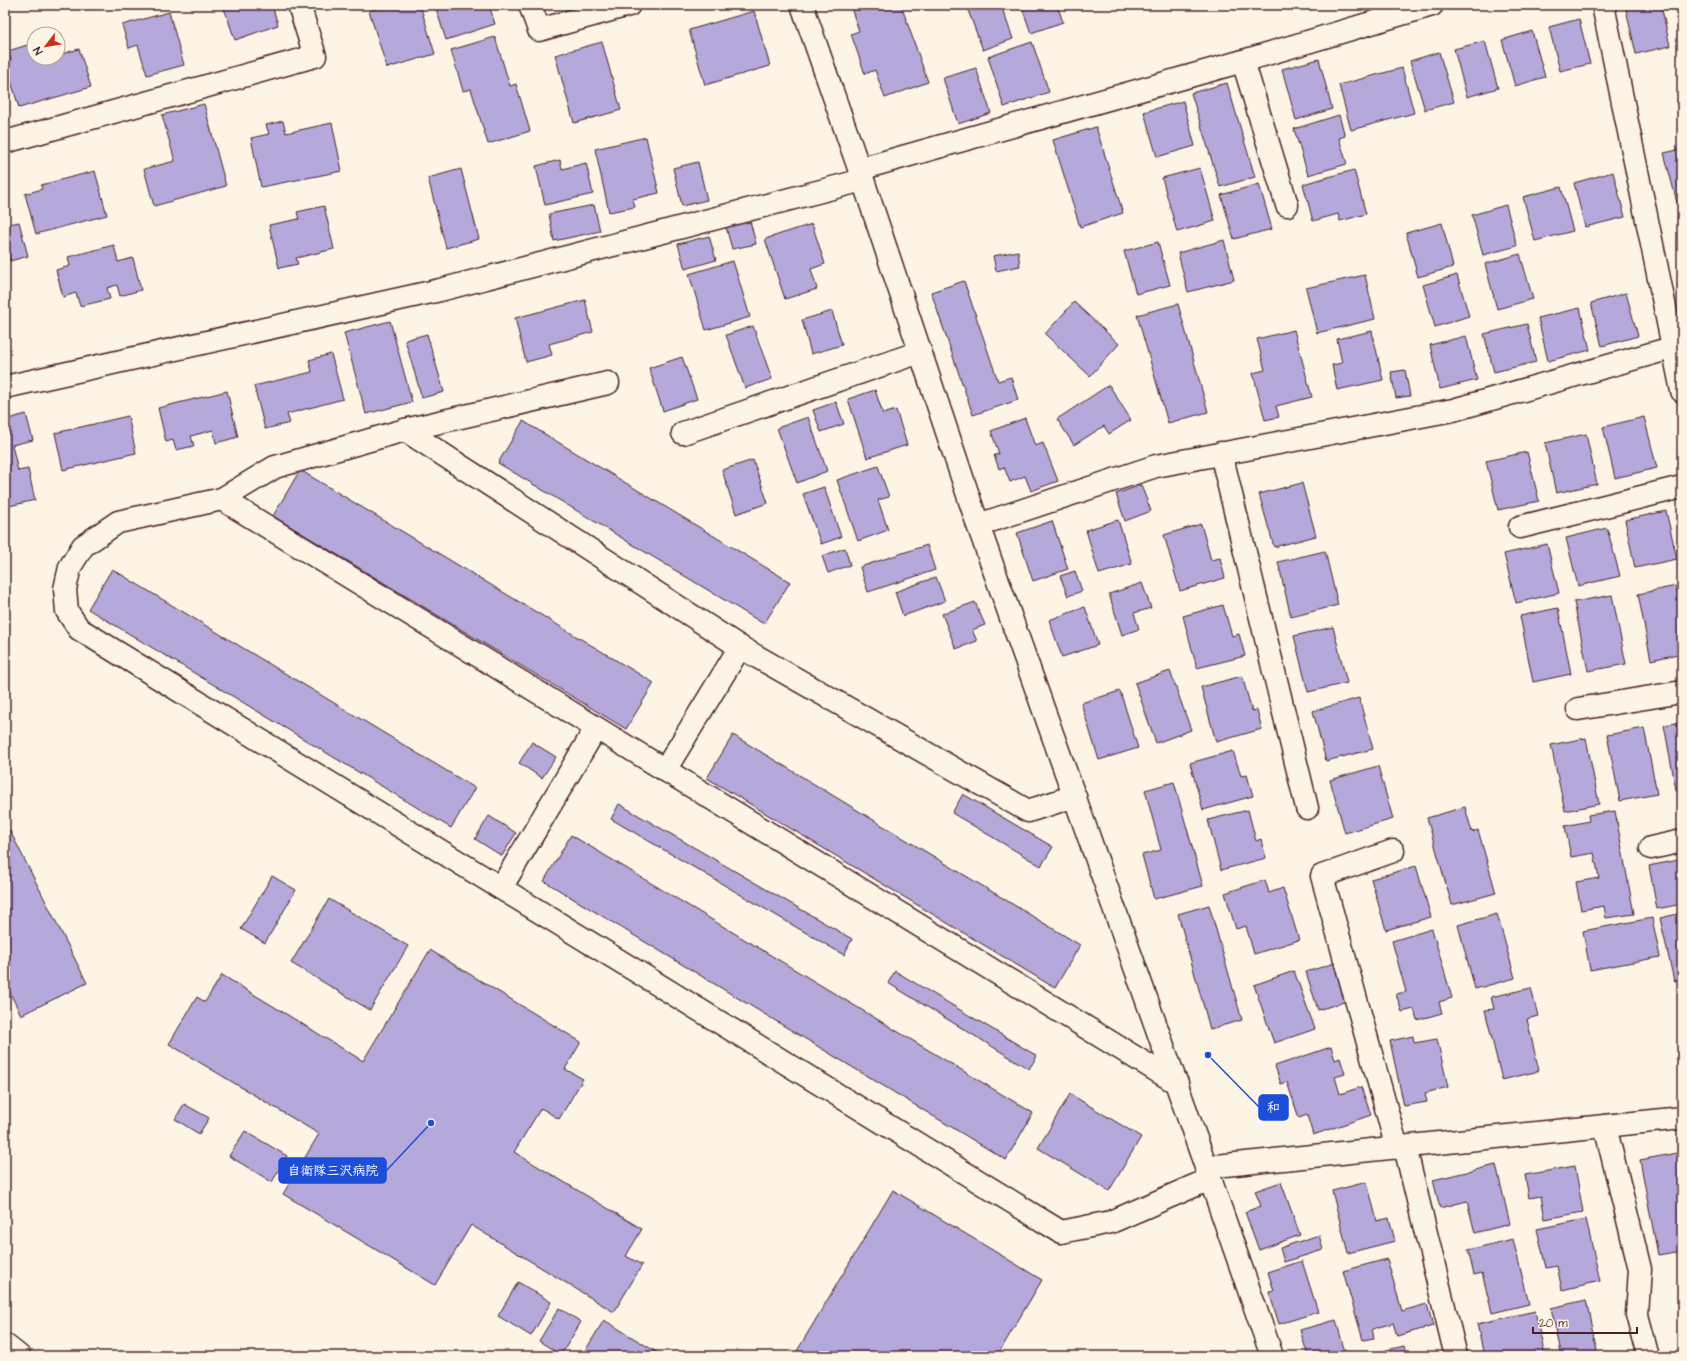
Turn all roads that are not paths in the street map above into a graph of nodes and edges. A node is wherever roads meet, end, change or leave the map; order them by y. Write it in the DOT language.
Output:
graph roads {
  1 [pos="299,5"];
  2 [pos="530,5"];
  3 [pos="629,5"];
  4 [pos="802,5"];
  5 [pos="1432,5"];
  6 [pos="1602,5"];
  7 [pos="1243,61"];
  8 [pos="5,142"];
  9 [pos="862,175"];
  10 [pos="1287,206"];
  11 [pos="1677,347"];
  12 [pos="920,352"];
  13 [pos="608,383"];
  14 [pos="5,387"];
  15 [pos="1682,391"];
  16 [pos="405,430"];
  17 [pos="683,433"];
  18 [pos="1221,453"];
  19 [pos="1682,487"];
  20 [pos="222,499"];
  21 [pos="978,525"];
  22 [pos="1520,527"];
  23 [pos="740,647"];
  24 [pos="1682,692"];
  25 [pos="1578,709"];
  26 [pos="596,728"];
  27 [pos="665,770"];
  28 [pos="1074,796"];
  29 [pos="1307,808"];
  30 [pos="1682,841"];
  31 [pos="1651,848"];
  32 [pos="1393,851"];
  33 [pos="501,888"];
  34 [pos="1177,1083"];
  35 [pos="1682,1118"];
  36 [pos="1605,1126"];
  37 [pos="1401,1147"];
  38 [pos="1208,1173"];
  39 [pos="5,1345"];
  40 [pos="19,1356"];
  41 [pos="1272,1356"];
  42 [pos="1456,1356"];
  43 [pos="1648,1356"];
  1 -- 8 [label="street"];
  2 -- 3 [label="street"];
  4 -- 9 [label="street"];
  5 -- 7 [label="street"];
  6 -- 11 [label="street"];
  7 -- 9 [label="street"];
  7 -- 10 [label="street"];
  9 -- 12 [label="street"];
  9 -- 14 [label="street"];
  11 -- 15 [label="street"];
  11 -- 18 [label="street"];
  12 -- 17 [label="street"];
  12 -- 21 [label="street"];
  13 -- 16 [label="street"];
  16 -- 20 [label="street"];
  16 -- 23 [label="street"];
  18 -- 21 [label="street"];
  18 -- 29 [label="street"];
  19 -- 22 [label="street"];
  20 -- 26 [label="street"];
  20 -- 33 [label="street"];
  21 -- 28 [label="street"];
  23 -- 27 [label="street"];
  23 -- 28 [label="street"];
  24 -- 25 [label="street"];
  26 -- 27 [label="street"];
  26 -- 33 [label="street"];
  27 -- 34 [label="street"];
  28 -- 34 [label="street"];
  30 -- 31 [label="street"];
  32 -- 37 [label="street"];
  33 -- 38 [label="street"];
  34 -- 38 [label="street"];
  35 -- 36 [label="street"];
  36 -- 37 [label="street"];
  36 -- 43 [label="street"];
  37 -- 38 [label="street"];
  37 -- 42 [label="street"];
  38 -- 41 [label="street"];
  39 -- 40 [label="street"];
}
